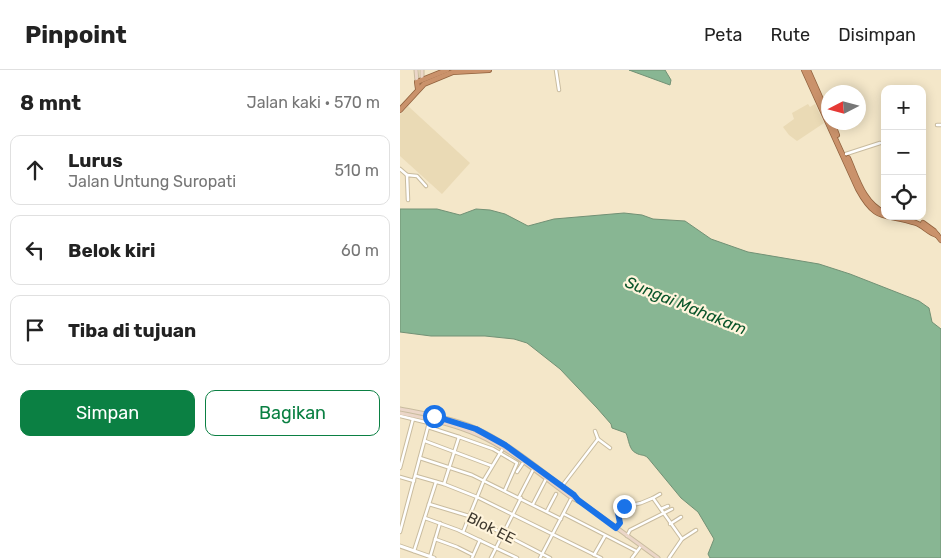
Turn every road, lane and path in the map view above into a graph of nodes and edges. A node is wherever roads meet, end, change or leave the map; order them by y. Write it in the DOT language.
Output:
graph roads {
  1 [pos="416,70"];
  2 [pos="422,70"];
  3 [pos="447,70"];
  4 [pos="489,70"];
  5 [pos="556,70"];
  6 [pos="806,70"];
  7 [pos="421,82"];
  8 [pos="559,90"];
  9 [pos="821,101"];
  10 [pos="821,103"];
  11 [pos="400,110"];
  12 [pos="833,130"];
  13 [pos="834,130"];
  14 [pos="880,143"];
  15 [pos="846,154"];
  16 [pos="400,169"];
  17 [pos="407,175"];
  18 [pos="426,186"];
  19 [pos="408,200"];
  20 [pos="881,211"];
  21 [pos="915,220"];
  22 [pos="937,235"];
  23 [pos="941,240"];
  24 [pos="400,409"];
  25 [pos="400,413"];
  26 [pos="400,416"];
  27 [pos="413,419"];
  28 [pos="430,421"];
  29 [pos="428,428"];
  30 [pos="595,431"];
  31 [pos="459,438"];
  32 [pos="598,439"];
  33 [pos="425,441"];
  34 [pos="504,447"];
  35 [pos="610,448"];
  36 [pos="454,452"];
  37 [pos="500,453"];
  38 [pos="420,458"];
  39 [pos="523,463"];
  40 [pos="492,466"];
  41 [pos="449,467"];
  42 [pos="400,468"];
  43 [pos="533,470"];
  44 [pos="518,472"];
  45 [pos="416,476"];
  46 [pos="400,477"];
  47 [pos="546,479"];
  48 [pos="484,480"];
  49 [pos="414,481"];
  50 [pos="436,482"];
  51 [pos="444,484"];
  52 [pos="562,486"];
  53 [pos="505,490"];
  54 [pos="556,494"];
  55 [pos="660,494"];
  56 [pos="573,496"];
  57 [pos="520,497"];
  58 [pos="477,498"];
  59 [pos="653,498"];
  60 [pos="430,504"];
  61 [pos="533,504"];
  62 [pos="668,506"];
  63 [pos="672,509"];
  64 [pos="661,510"];
  65 [pos="547,511"];
  66 [pos="564,514"];
  67 [pos="664,514"];
  68 [pos="469,516"];
  69 [pos="513,516"];
  70 [pos="682,517"];
  71 [pos="425,518"];
  72 [pos="561,519"];
  73 [pos="440,523"];
  74 [pos="670,524"];
  75 [pos="401,527"];
  76 [pos="616,528"];
  77 [pos="696,530"];
  78 [pos="400,532"];
  79 [pos="463,532"];
  80 [pos="503,534"];
  81 [pos="553,535"];
  82 [pos="604,536"];
  83 [pos="627,536"];
  84 [pos="435,539"];
  85 [pos="682,539"];
  86 [pos="480,540"];
  87 [pos="400,546"];
  88 [pos="641,546"];
  89 [pos="496,547"];
  90 [pos="414,551"];
  91 [pos="636,551"];
  92 [pos="542,554"];
  93 [pos="594,555"];
  94 [pos="472,556"];
  95 [pos="430,557"];
  96 [pos="491,558"];
  97 [pos="516,558"];
  98 [pos="540,558"];
  99 [pos="550,558"];
  100 [pos="601,558"];
  101 [pos="632,558"];
  102 [pos="658,558"];
  103 [pos="669,558"];
  1 -- 7 [label="main road"];
  2 -- 7 [label="main road"];
  3 -- 7 [label="highway"];
  4 -- 7 [label="highway"];
  5 -- 8 [label="street"];
  6 -- 9 [label="highway"];
  6 -- 10 [label="highway"];
  7 -- 11 [label="highway"];
  12 -- 22 [label="highway"];
  13 -- 15 [label="highway"];
  14 -- 15 [label="street"];
  15 -- 20 [label="highway"];
  16 -- 17 [label="street"];
  17 -- 18 [label="street"];
  17 -- 19 [label="street"];
  21 -- 22 [label="highway"];
  22 -- 23 [label="highway"];
  24 -- 34 [label="main road"];
  25 -- 28 [label="main road"];
  26 -- 27 [label="street"];
  27 -- 28 [label="street"];
  27 -- 42 [label="street"];
  28 -- 29 [label="street"];
  28 -- 34 [label="main road"];
  29 -- 31 [label="street"];
  29 -- 33 [label="street"];
  30 -- 32 [label="street"];
  31 -- 36 [label="street"];
  31 -- 37 [label="street"];
  32 -- 35 [label="street"];
  32 -- 52 [label="street"];
  33 -- 36 [label="street"];
  33 -- 38 [label="street"];
  34 -- 37 [label="street"];
  34 -- 39 [label="main road"];
  34 -- 52 [label="main road"];
  36 -- 40 [label="street"];
  36 -- 41 [label="street"];
  37 -- 40 [label="street"];
  37 -- 53 [label="street"];
  38 -- 41 [label="street"];
  38 -- 45 [label="street"];
  39 -- 43 [label="main road"];
  39 -- 44 [label="street"];
  40 -- 48 [label="street"];
  41 -- 48 [label="street"];
  41 -- 51 [label="street"];
  43 -- 47 [label="main road"];
  43 -- 57 [label="street"];
  45 -- 49 [label="street"];
  45 -- 50 [label="street"];
  46 -- 49 [label="street"];
  47 -- 56 [label="main road"];
  47 -- 61 [label="street"];
  48 -- 53 [label="street"];
  48 -- 58 [label="street"];
  49 -- 75 [label="street"];
  50 -- 51 [label="street"];
  50 -- 60 [label="street"];
  51 -- 58 [label="street"];
  52 -- 56 [label="main road"];
  53 -- 57 [label="street"];
  54 -- 65 [label="street"];
  55 -- 59 [label="street"];
  56 -- 66 [label="street"];
  56 -- 76 [label="main road"];
  57 -- 61 [label="street"];
  57 -- 69 [label="street"];
  58 -- 68 [label="street"];
  58 -- 69 [label="street"];
  59 -- 64 [label="street"];
  59 -- 76 [label="street"];
  60 -- 68 [label="street, Blok EE"];
  60 -- 71 [label="street"];
  61 -- 65 [label="street"];
  62 -- 64 [label="street"];
  63 -- 67 [label="street"];
  64 -- 67 [label="street"];
  65 -- 72 [label="street"];
  66 -- 72 [label="street"];
  66 -- 82 [label="street"];
  67 -- 74 [label="street"];
  67 -- 83 [label="street"];
  68 -- 79 [label="street"];
  68 -- 80 [label="street, Blok EE"];
  69 -- 80 [label="street"];
  69 -- 81 [label="street"];
  70 -- 74 [label="street"];
  71 -- 73 [label="street"];
  71 -- 90 [label="street"];
  72 -- 81 [label="street"];
  73 -- 79 [label="street"];
  73 -- 84 [label="street"];
  74 -- 85 [label="street"];
  75 -- 78 [label="street"];
  76 -- 83 [label="main road"];
  77 -- 85 [label="street"];
  79 -- 86 [label="street"];
  80 -- 89 [label="street"];
  80 -- 92 [label="street, Blok EE"];
  81 -- 92 [label="street"];
  81 -- 93 [label="street"];
  82 -- 91 [label="street"];
  82 -- 93 [label="street"];
  83 -- 88 [label="main road"];
  84 -- 94 [label="street"];
  84 -- 95 [label="street"];
  85 -- 103 [label="street"];
  86 -- 89 [label="street"];
  86 -- 94 [label="street"];
  87 -- 90 [label="street"];
  88 -- 91 [label="street"];
  88 -- 102 [label="main road"];
  89 -- 96 [label="street"];
  89 -- 97 [label="street"];
  90 -- 95 [label="street"];
  91 -- 101 [label="street"];
  92 -- 98 [label="street"];
  92 -- 99 [label="street, Blok EE"];
  93 -- 100 [label="street"];
}
